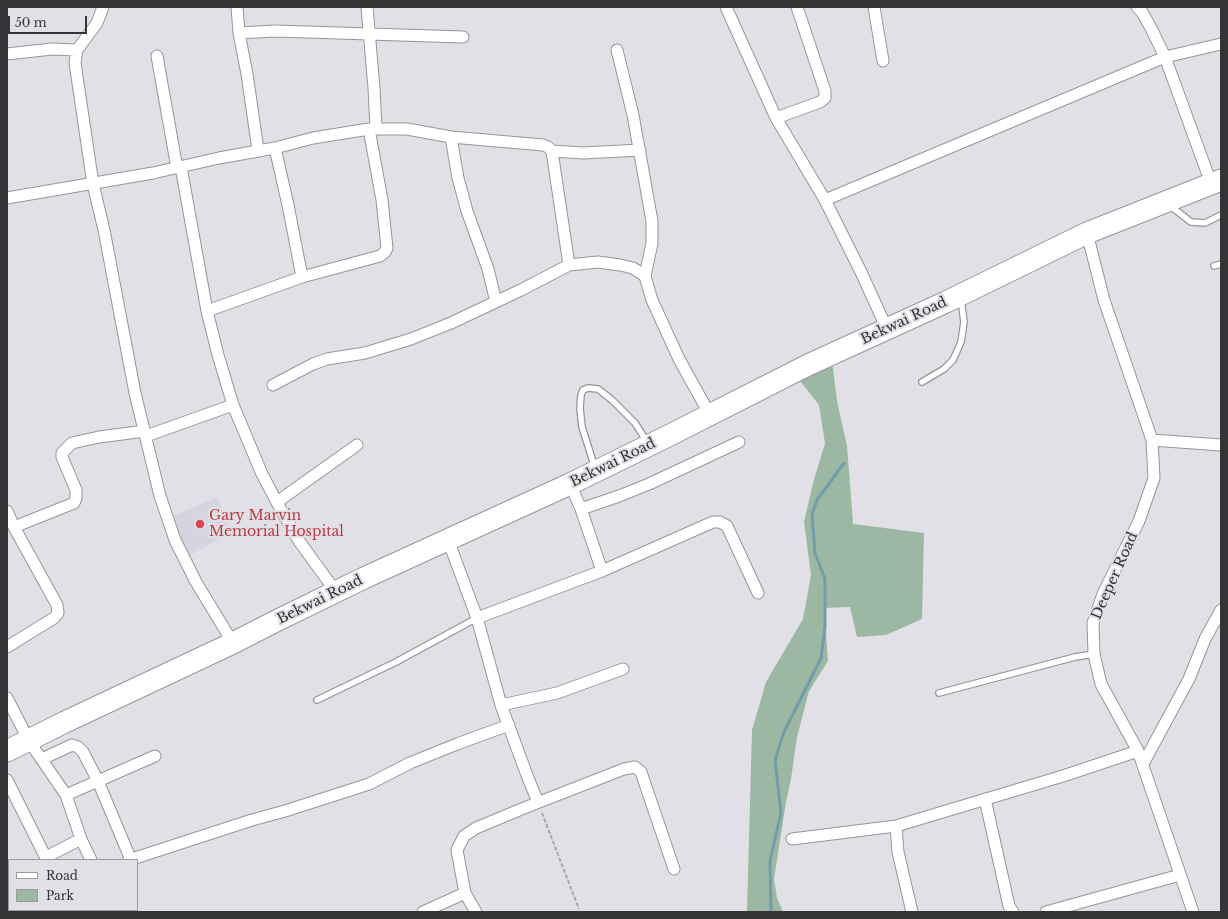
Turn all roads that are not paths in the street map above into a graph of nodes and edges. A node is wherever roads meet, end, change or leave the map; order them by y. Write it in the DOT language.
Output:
graph roads {
  1 [pos="102,7"];
  2 [pos="236,7"];
  3 [pos="367,7"];
  4 [pos="726,7"];
  5 [pos="797,7"];
  6 [pos="874,7"];
  7 [pos="1137,7"];
  8 [pos="239,33"];
  9 [pos="369,34"];
  10 [pos="462,37"];
  11 [pos="1221,44"];
  12 [pos="76,50"];
  13 [pos="617,50"];
  14 [pos="7,54"];
  15 [pos="157,56"];
  16 [pos="1164,57"];
  17 [pos="884,61"];
  18 [pos="776,118"];
  19 [pos="372,129"];
  20 [pos="450,137"];
  21 [pos="275,148"];
  22 [pos="258,150"];
  23 [pos="640,150"];
  24 [pos="552,151"];
  25 [pos="179,167"];
  26 [pos="1216,181"];
  27 [pos="93,184"];
  28 [pos="7,198"];
  29 [pos="825,200"];
  30 [pos="1164,201"];
  31 [pos="1221,215"];
  32 [pos="1087,233"];
  33 [pos="1221,264"];
  34 [pos="569,265"];
  35 [pos="1214,266"];
  36 [pos="645,276"];
  37 [pos="302,277"];
  38 [pos="960,294"];
  39 [pos="496,302"];
  40 [pos="207,312"];
  41 [pos="887,329"];
  42 [pos="922,382"];
  43 [pos="273,385"];
  44 [pos="233,405"];
  45 [pos="710,416"];
  46 [pos="145,434"];
  47 [pos="1152,440"];
  48 [pos="739,442"];
  49 [pos="357,445"];
  50 [pos="649,445"];
  51 [pos="1221,445"];
  52 [pos="596,471"];
  53 [pos="570,484"];
  54 [pos="277,502"];
  55 [pos="580,509"];
  56 [pos="7,511"];
  57 [pos="14,527"];
  58 [pos="448,540"];
  59 [pos="602,571"];
  60 [pos="336,592"];
  61 [pos="758,593"];
  62 [pos="1221,610"];
  63 [pos="477,618"];
  64 [pos="234,644"];
  65 [pos="7,647"];
  66 [pos="1094,654"];
  67 [pos="623,669"];
  68 [pos="939,693"];
  69 [pos="7,698"];
  70 [pos="317,700"];
  71 [pos="501,705"];
  72 [pos="509,725"];
  73 [pos="29,741"];
  74 [pos="7,751"];
  75 [pos="1138,751"];
  76 [pos="156,756"];
  77 [pos="42,758"];
  78 [pos="1143,764"];
  79 [pos="7,780"];
  80 [pos="98,781"];
  81 [pos="66,794"];
  82 [pos="985,799"];
  83 [pos="538,802"];
  84 [pos="896,826"];
  85 [pos="81,839"];
  86 [pos="792,839"];
  87 [pos="46,858"];
  88 [pos="91,859"];
  89 [pos="130,859"];
  90 [pos="133,859"];
  91 [pos="674,869"];
  92 [pos="1180,875"];
  93 [pos="465,893"];
  94 [pos="423,912"];
  95 [pos="476,912"];
  96 [pos="912,912"];
  97 [pos="1013,912"];
  98 [pos="1046,912"];
  99 [pos="1193,912"];
  1 -- 12 [label="street"];
  2 -- 8 [label="street"];
  3 -- 9 [label="street"];
  4 -- 18 [label="street"];
  5 -- 18 [label="street"];
  6 -- 17 [label="street"];
  7 -- 16 [label="street"];
  8 -- 9 [label="street"];
  8 -- 22 [label="street"];
  9 -- 10 [label="street"];
  9 -- 19 [label="street"];
  11 -- 16 [label="street"];
  12 -- 14 [label="street"];
  12 -- 27 [label="street"];
  13 -- 23 [label="street"];
  15 -- 25 [label="street"];
  16 -- 26 [label="street"];
  16 -- 29 [label="street"];
  18 -- 29 [label="street"];
  19 -- 20 [label="street"];
  19 -- 21 [label="street"];
  19 -- 37 [label="street"];
  20 -- 24 [label="street"];
  20 -- 39 [label="street"];
  21 -- 22 [label="street"];
  21 -- 37 [label="street"];
  22 -- 25 [label="street"];
  23 -- 24 [label="street"];
  23 -- 36 [label="street"];
  24 -- 34 [label="street"];
  25 -- 27 [label="street"];
  25 -- 40 [label="street"];
  26 -- 30 [label="highway, Bekwai Road"];
  27 -- 28 [label="street"];
  27 -- 46 [label="street"];
  29 -- 41 [label="street"];
  30 -- 31 [label="lane"];
  30 -- 32 [label="highway, Bekwai Road"];
  32 -- 38 [label="highway, Bekwai Road"];
  32 -- 47 [label="street, Deeper Road"];
  33 -- 35 [label="lane"];
  34 -- 36 [label="street"];
  34 -- 39 [label="street"];
  36 -- 45 [label="street"];
  37 -- 40 [label="street"];
  38 -- 41 [label="highway, Bekwai Road"];
  38 -- 42 [label="lane"];
  39 -- 43 [label="street"];
  40 -- 44 [label="street"];
  41 -- 45 [label="highway, Bekwai Road"];
  44 -- 46 [label="street"];
  44 -- 54 [label="street"];
  45 -- 50 [label="highway, Bekwai Road"];
  46 -- 57 [label="street"];
  46 -- 64 [label="street"];
  47 -- 51 [label="street"];
  47 -- 66 [label="street, Deeper Road"];
  48 -- 55 [label="street"];
  49 -- 54 [label="street"];
  50 -- 52 [label="highway, Bekwai Road"];
  50 -- 52 [label="lane"];
  52 -- 53 [label="highway, Bekwai Road"];
  53 -- 55 [label="street"];
  53 -- 58 [label="highway, Bekwai Road"];
  54 -- 60 [label="street"];
  55 -- 59 [label="street"];
  56 -- 57 [label="street"];
  57 -- 65 [label="street"];
  58 -- 60 [label="highway, Bekwai Road"];
  58 -- 63 [label="street"];
  59 -- 61 [label="street"];
  59 -- 63 [label="street"];
  60 -- 64 [label="highway, Bekwai Road"];
  62 -- 78 [label="street"];
  63 -- 70 [label="lane"];
  63 -- 71 [label="street"];
  64 -- 73 [label="highway, Bekwai Road"];
  66 -- 68 [label="lane"];
  66 -- 75 [label="street, Deeper Road"];
  67 -- 71 [label="street"];
  69 -- 73 [label="street"];
  71 -- 72 [label="street"];
  72 -- 83 [label="street"];
  72 -- 90 [label="street"];
  73 -- 74 [label="highway, Bekwai Road"];
  73 -- 77 [label="street"];
  75 -- 78 [label="street, Deeper Road"];
  75 -- 82 [label="street"];
  76 -- 80 [label="street"];
  77 -- 80 [label="street"];
  77 -- 81 [label="street"];
  78 -- 92 [label="street, Deeper Road"];
  79 -- 87 [label="street"];
  80 -- 81 [label="street"];
  80 -- 89 [label="street"];
  81 -- 85 [label="street"];
  82 -- 84 [label="street"];
  82 -- 97 [label="street"];
  83 -- 91 [label="street"];
  83 -- 93 [label="street"];
  84 -- 86 [label="street"];
  84 -- 96 [label="street"];
  85 -- 87 [label="street"];
  85 -- 88 [label="street"];
  92 -- 98 [label="street"];
  92 -- 99 [label="street, Deeper Road"];
  93 -- 94 [label="street"];
  93 -- 95 [label="street"];
}
